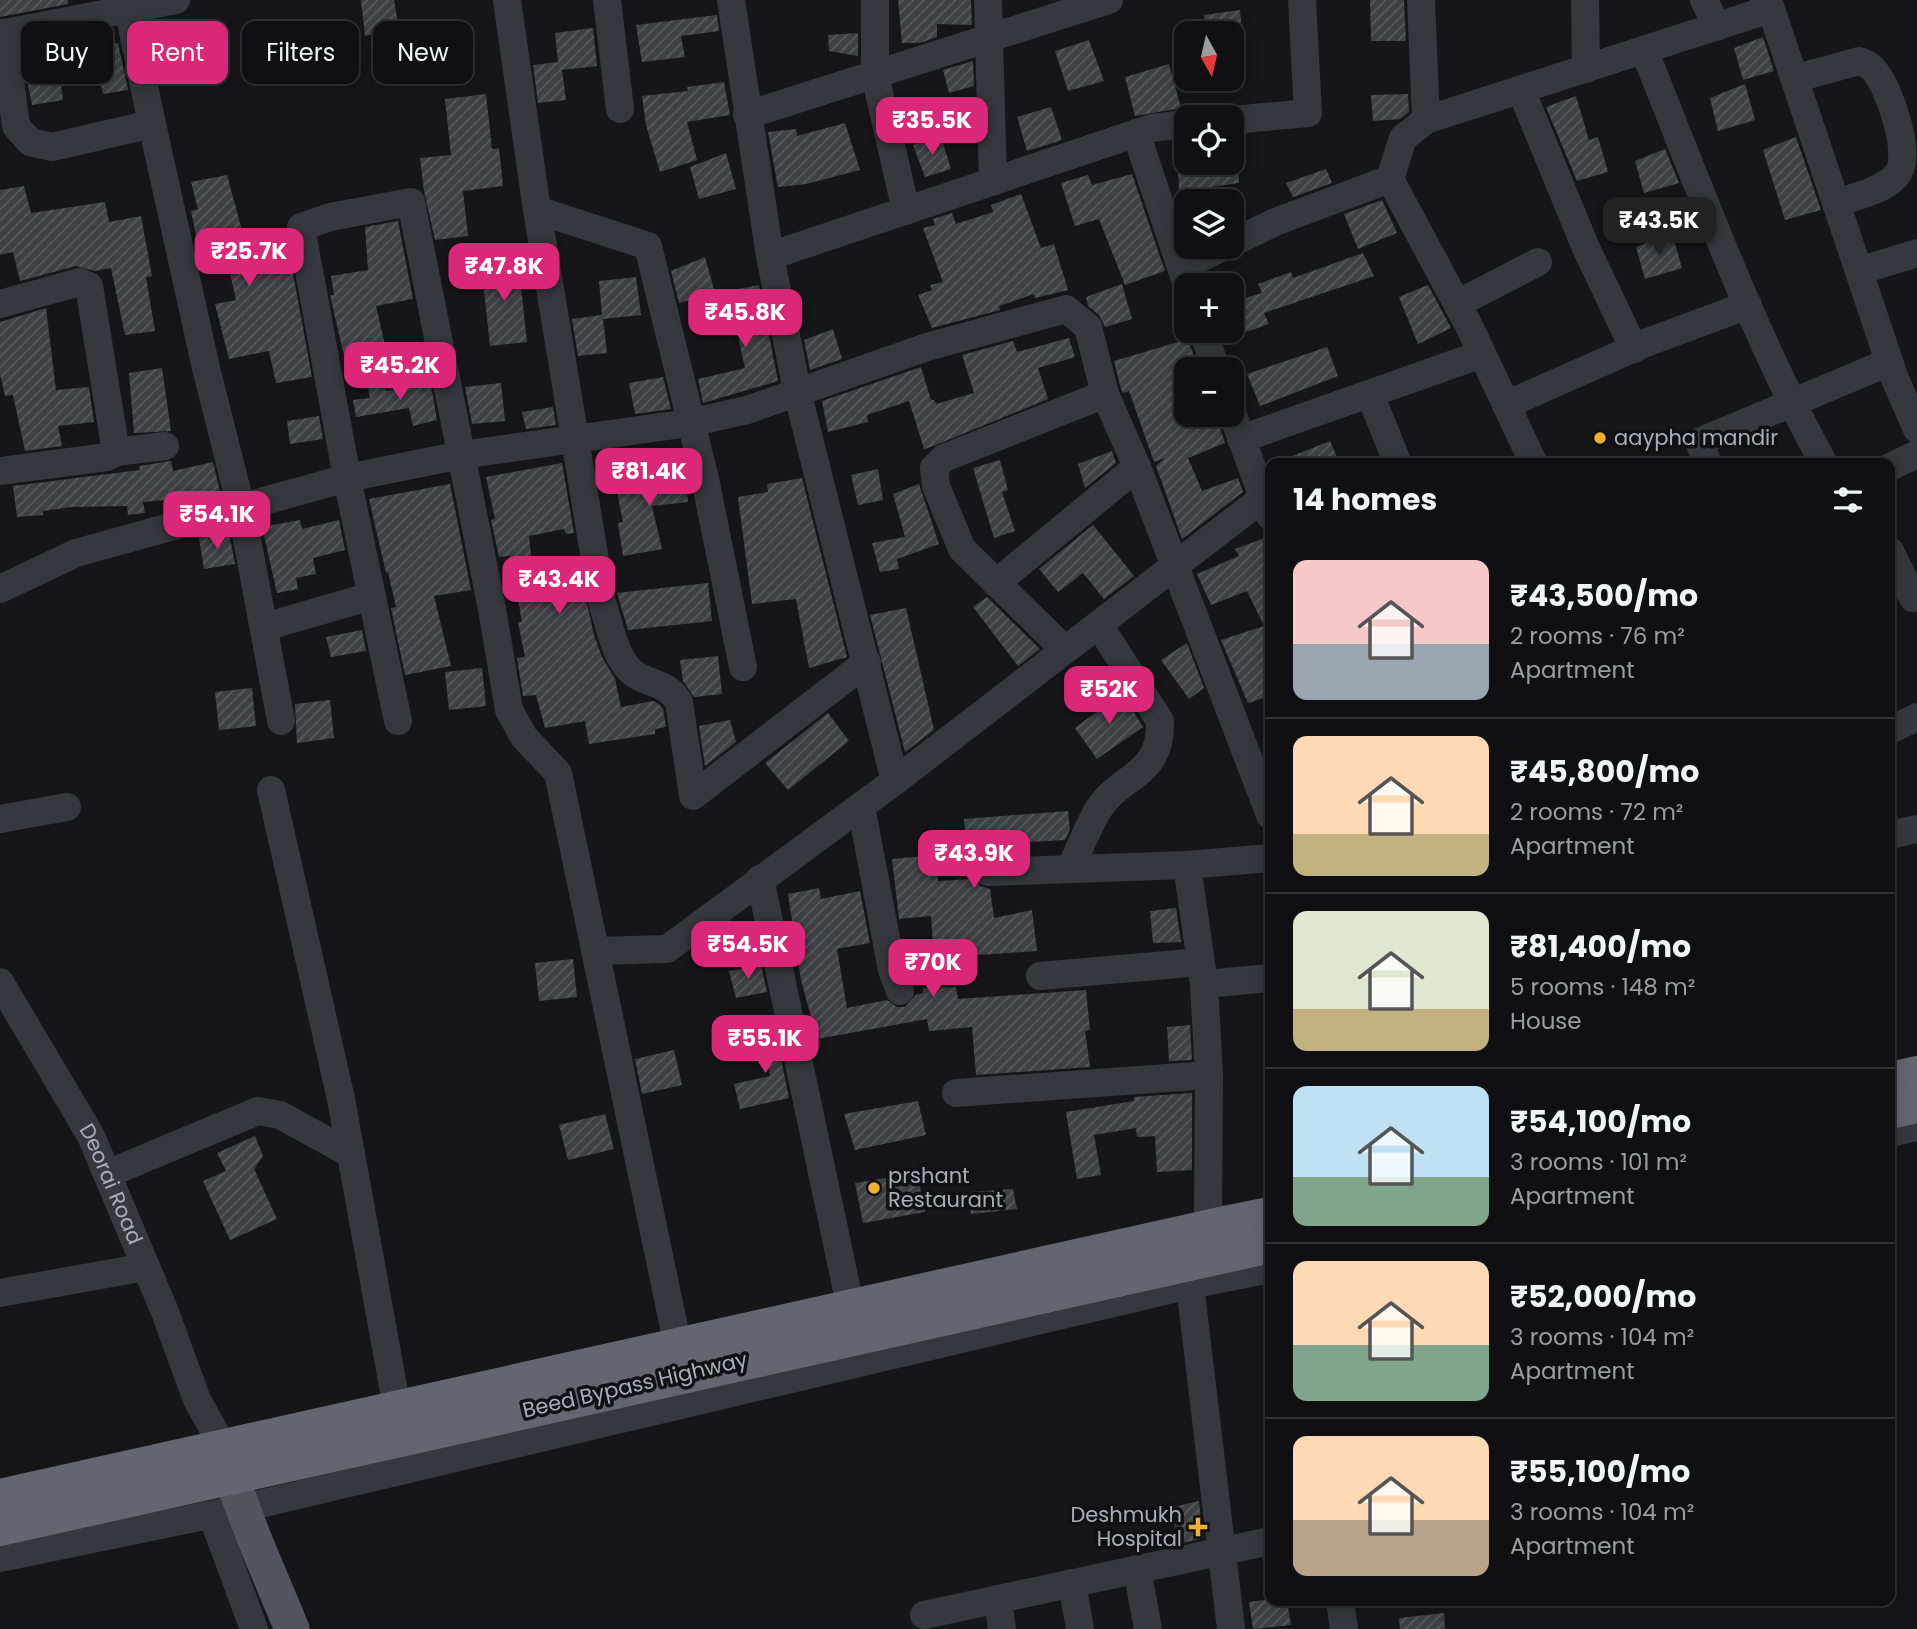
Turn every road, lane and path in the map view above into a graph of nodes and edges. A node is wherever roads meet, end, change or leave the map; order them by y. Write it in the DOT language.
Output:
graph roads {
  1 [pos="173,0"];
  2 [pos="507,0"];
  3 [pos="607,0"];
  4 [pos="731,0"];
  5 [pos="875,0"];
  6 [pos="988,0"];
  7 [pos="1109,0"];
  8 [pos="1302,0"];
  9 [pos="1421,0"];
  10 [pos="1585,0"];
  11 [pos="1704,0"];
  12 [pos="1768,0"];
  13 [pos="1068,7"];
  14 [pos="128,8"];
  15 [pos="64,10"];
  16 [pos="1717,27"];
  17 [pos="2,34"];
  18 [pos="989,40"];
  19 [pos="1644,50"];
  20 [pos="1587,69"];
  21 [pos="876,75"];
  22 [pos="1797,78"];
  23 [pos="1521,90"];
  24 [pos="620,109"];
  25 [pos="747,115"];
  26 [pos="1244,119"];
  27 [pos="1426,120"];
  28 [pos="152,124"];
  29 [pos="1174,125"];
  30 [pos="1136,133"];
  31 [pos="1390,179"];
  32 [pos="993,183"];
  33 [pos="1837,203"];
  34 [pos="537,210"];
  35 [pos="906,211"];
  36 [pos="1244,237"];
  37 [pos="1917,253"];
  38 [pos="770,256"];
  39 [pos="1207,259"];
  40 [pos="1538,262"];
  41 [pos="1859,271"];
  42 [pos="1183,273"];
  43 [pos="1188,273"];
  44 [pos="0,304"];
  45 [pos="1457,304"];
  46 [pos="1748,305"];
  47 [pos="1634,349"];
  48 [pos="1482,354"];
  49 [pos="1889,362"];
  50 [pos="1105,394"];
  51 [pos="1370,394"];
  52 [pos="798,395"];
  53 [pos="1791,403"];
  54 [pos="1506,405"];
  55 [pos="689,423"];
  56 [pos="1244,424"];
  57 [pos="1237,427"];
  58 [pos="1917,429"];
  59 [pos="574,441"];
  60 [pos="165,446"];
  61 [pos="116,452"];
  62 [pos="1917,454"];
  63 [pos="461,455"];
  64 [pos="1396,458"];
  65 [pos="1531,458"];
  66 [pos="1706,458"];
  67 [pos="1821,458"];
  68 [pos="1,465"];
  69 [pos="1895,465"];
  70 [pos="1137,467"];
  71 [pos="347,478"];
  72 [pos="1265,503"];
  73 [pos="241,508"];
  74 [pos="1265,509"];
  75 [pos="1895,561"];
  76 [pos="1175,566"];
  77 [pos="996,583"];
  78 [pos="0,589"];
  79 [pos="372,597"];
  80 [pos="1913,598"];
  81 [pos="1099,625"];
  82 [pos="264,628"];
  83 [pos="1064,649"];
  84 [pos="867,662"];
  85 [pos="743,667"];
  86 [pos="1917,717"];
  87 [pos="281,720"];
  88 [pos="398,721"];
  89 [pos="1895,728"];
  90 [pos="895,781"];
  91 [pos="271,790"];
  92 [pos="1265,802"];
  93 [pos="861,806"];
  94 [pos="67,807"];
  95 [pos="0,819"];
  96 [pos="1917,829"];
  97 [pos="1895,834"];
  98 [pos="1265,858"];
  99 [pos="1187,865"];
  100 [pos="1070,869"];
  101 [pos="988,872"];
  102 [pos="760,879"];
  103 [pos="595,951"];
  104 [pos="1202,973"];
  105 [pos="1040,976"];
  106 [pos="1265,978"];
  107 [pos="3,992"];
  108 [pos="900,992"];
  109 [pos="1917,1060"];
  110 [pos="1895,1066"];
  111 [pos="1209,1075"];
  112 [pos="1917,1075"];
  113 [pos="1895,1080"];
  114 [pos="956,1093"];
  115 [pos="1917,1104"];
  116 [pos="1895,1109"];
  117 [pos="1917,1127"];
  118 [pos="1895,1132"];
  119 [pos="349,1145"];
  120 [pos="107,1174"];
  121 [pos="1265,1200"];
  122 [pos="1265,1217"];
  123 [pos="1221,1230"];
  124 [pos="1265,1243"];
  125 [pos="146,1266"];
  126 [pos="1265,1270"];
  127 [pos="1190,1285"];
  128 [pos="0,1293"];
  129 [pos="848,1295"];
  130 [pos="676,1332"];
  131 [pos="395,1397"];
  132 [pos="204,1435"];
  133 [pos="0,1482"];
  134 [pos="0,1498"];
  135 [pos="226,1512"];
  136 [pos="0,1527"];
  137 [pos="1265,1542"];
  138 [pos="1222,1553"];
  139 [pos="0,1558"];
  140 [pos="1137,1569"];
  141 [pos="1072,1583"];
  142 [pos="998,1599"];
  143 [pos="1341,1606"];
  144 [pos="924,1615"];
  145 [pos="254,1629"];
  146 [pos="270,1629"];
  147 [pos="292,1629"];
  148 [pos="1002,1629"];
  149 [pos="1080,1629"];
  150 [pos="1148,1629"];
  151 [pos="1231,1629"];
  152 [pos="1343,1629"];
  1 -- 14 [label="street"];
  2 -- 34 [label="street"];
  3 -- 24 [label="street"];
  4 -- 25 [label="street"];
  5 -- 21 [label="street"];
  6 -- 18 [label="street"];
  7 -- 13 [label="street"];
  8 -- 26 [label="street"];
  9 -- 27 [label="street"];
  10 -- 20 [label="street"];
  11 -- 16 [label="street"];
  12 -- 16 [label="street"];
  12 -- 22 [label="street"];
  13 -- 18 [label="street"];
  14 -- 15 [label="street"];
  14 -- 28 [label="street"];
  15 -- 17 [label="street"];
  16 -- 19 [label="street"];
  17 -- 28 [label="street"];
  18 -- 21 [label="street"];
  18 -- 32 [label="street"];
  19 -- 20 [label="street"];
  19 -- 46 [label="street"];
  20 -- 23 [label="street"];
  21 -- 25 [label="street"];
  21 -- 35 [label="street"];
  22 -- 33 [label="street"];
  22 -- 33 [label="street"];
  23 -- 27 [label="street"];
  23 -- 47 [label="street"];
  25 -- 38 [label="street"];
  27 -- 31 [label="street"];
  28 -- 73 [label="street"];
  29 -- 30 [label="street"];
  30 -- 32 [label="street"];
  30 -- 42 [label="street"];
  31 -- 36 [label="street"];
  31 -- 45 [label="street"];
  32 -- 35 [label="street"];
  33 -- 41 [label="street"];
  34 -- 55 [label="street"];
  34 -- 59 [label="street"];
  35 -- 38 [label="street"];
  37 -- 41 [label="street"];
  38 -- 52 [label="street"];
  39 -- 43 [label="street"];
  40 -- 45 [label="street"];
  41 -- 49 [label="street"];
  44 -- 61 [label="street"];
  45 -- 48 [label="street"];
  46 -- 47 [label="street"];
  46 -- 53 [label="street"];
  47 -- 54 [label="street"];
  48 -- 51 [label="street"];
  48 -- 54 [label="street"];
  49 -- 53 [label="street"];
  49 -- 58 [label="street"];
  50 -- 52 [label="street"];
  50 -- 70 [label="street"];
  50 -- 77 [label="street"];
  51 -- 56 [label="street"];
  51 -- 64 [label="street"];
  52 -- 55 [label="street"];
  52 -- 84 [label="street"];
  53 -- 66 [label="street"];
  53 -- 67 [label="street"];
  54 -- 65 [label="street"];
  55 -- 59 [label="street"];
  55 -- 85 [label="street"];
  57 -- 72 [label="street"];
  59 -- 63 [label="street"];
  59 -- 84 [label="street"];
  60 -- 61 [label="street"];
  61 -- 68 [label="street"];
  62 -- 69 [label="street"];
  63 -- 71 [label="street"];
  63 -- 71 [label="street"];
  63 -- 103 [label="street"];
  70 -- 76 [label="street"];
  70 -- 77 [label="street"];
  71 -- 73 [label="street"];
  71 -- 79 [label="street"];
  73 -- 78 [label="street"];
  73 -- 82 [label="street"];
  74 -- 76 [label="street"];
  75 -- 80 [label="street"];
  76 -- 81 [label="street"];
  76 -- 92 [label="street"];
  77 -- 83 [label="street"];
  79 -- 82 [label="street"];
  79 -- 88 [label="street"];
  81 -- 83 [label="street"];
  81 -- 100 [label="street"];
  82 -- 87 [label="street"];
  83 -- 90 [label="street"];
  84 -- 90 [label="street"];
  86 -- 89 [label="street"];
  90 -- 93 [label="street"];
  91 -- 119 [label="street"];
  93 -- 102 [label="street"];
  93 -- 108 [label="street"];
  94 -- 95 [label="street"];
  96 -- 97 [label="street"];
  98 -- 99 [label="street"];
  99 -- 100 [label="street"];
  99 -- 104 [label="street"];
  100 -- 101 [label="street"];
  102 -- 103 [label="street"];
  102 -- 129 [label="street"];
  103 -- 130 [label="street"];
  104 -- 105 [label="street"];
  104 -- 106 [label="street"];
  104 -- 111 [label="street"];
  107 -- 120 [label="street, Deorai Road"];
  109 -- 110 [label="street"];
  111 -- 114 [label="street"];
  111 -- 123 [label="street"];
  112 -- 113 [label="highway"];
  115 -- 116 [label="highway"];
  117 -- 118 [label="street"];
  119 -- 120 [label="street"];
  119 -- 131 [label="street"];
  120 -- 125 [label="street, Deorai Road"];
  121 -- 123 [label="street"];
  122 -- 123 [label="highway, Beed Bypass Highway"];
  123 -- 124 [label="highway, Beed Bypass Highway"];
  123 -- 129 [label="street"];
  123 -- 134 [label="highway, Beed Bypass Highway, bridge"];
  123 -- 136 [label="highway, Beed Bypass Highway, bridge"];
  125 -- 128 [label="street"];
  125 -- 132 [label="street, Deorai Road"];
  126 -- 127 [label="street"];
  127 -- 135 [label="street"];
  127 -- 138 [label="street"];
  129 -- 130 [label="street"];
  130 -- 131 [label="street"];
  131 -- 132 [label="street"];
  132 -- 133 [label="street"];
  132 -- 135 [label="main road"];
  135 -- 139 [label="street"];
  135 -- 145 [label="street"];
  135 -- 146 [label="main road"];
  135 -- 147 [label="main road"];
  137 -- 138 [label="street"];
  138 -- 140 [label="street"];
  138 -- 151 [label="street"];
  140 -- 141 [label="street"];
  140 -- 150 [label="street"];
  141 -- 142 [label="street"];
  141 -- 149 [label="street"];
  142 -- 144 [label="street"];
  142 -- 148 [label="street"];
  143 -- 152 [label="street"];
}
